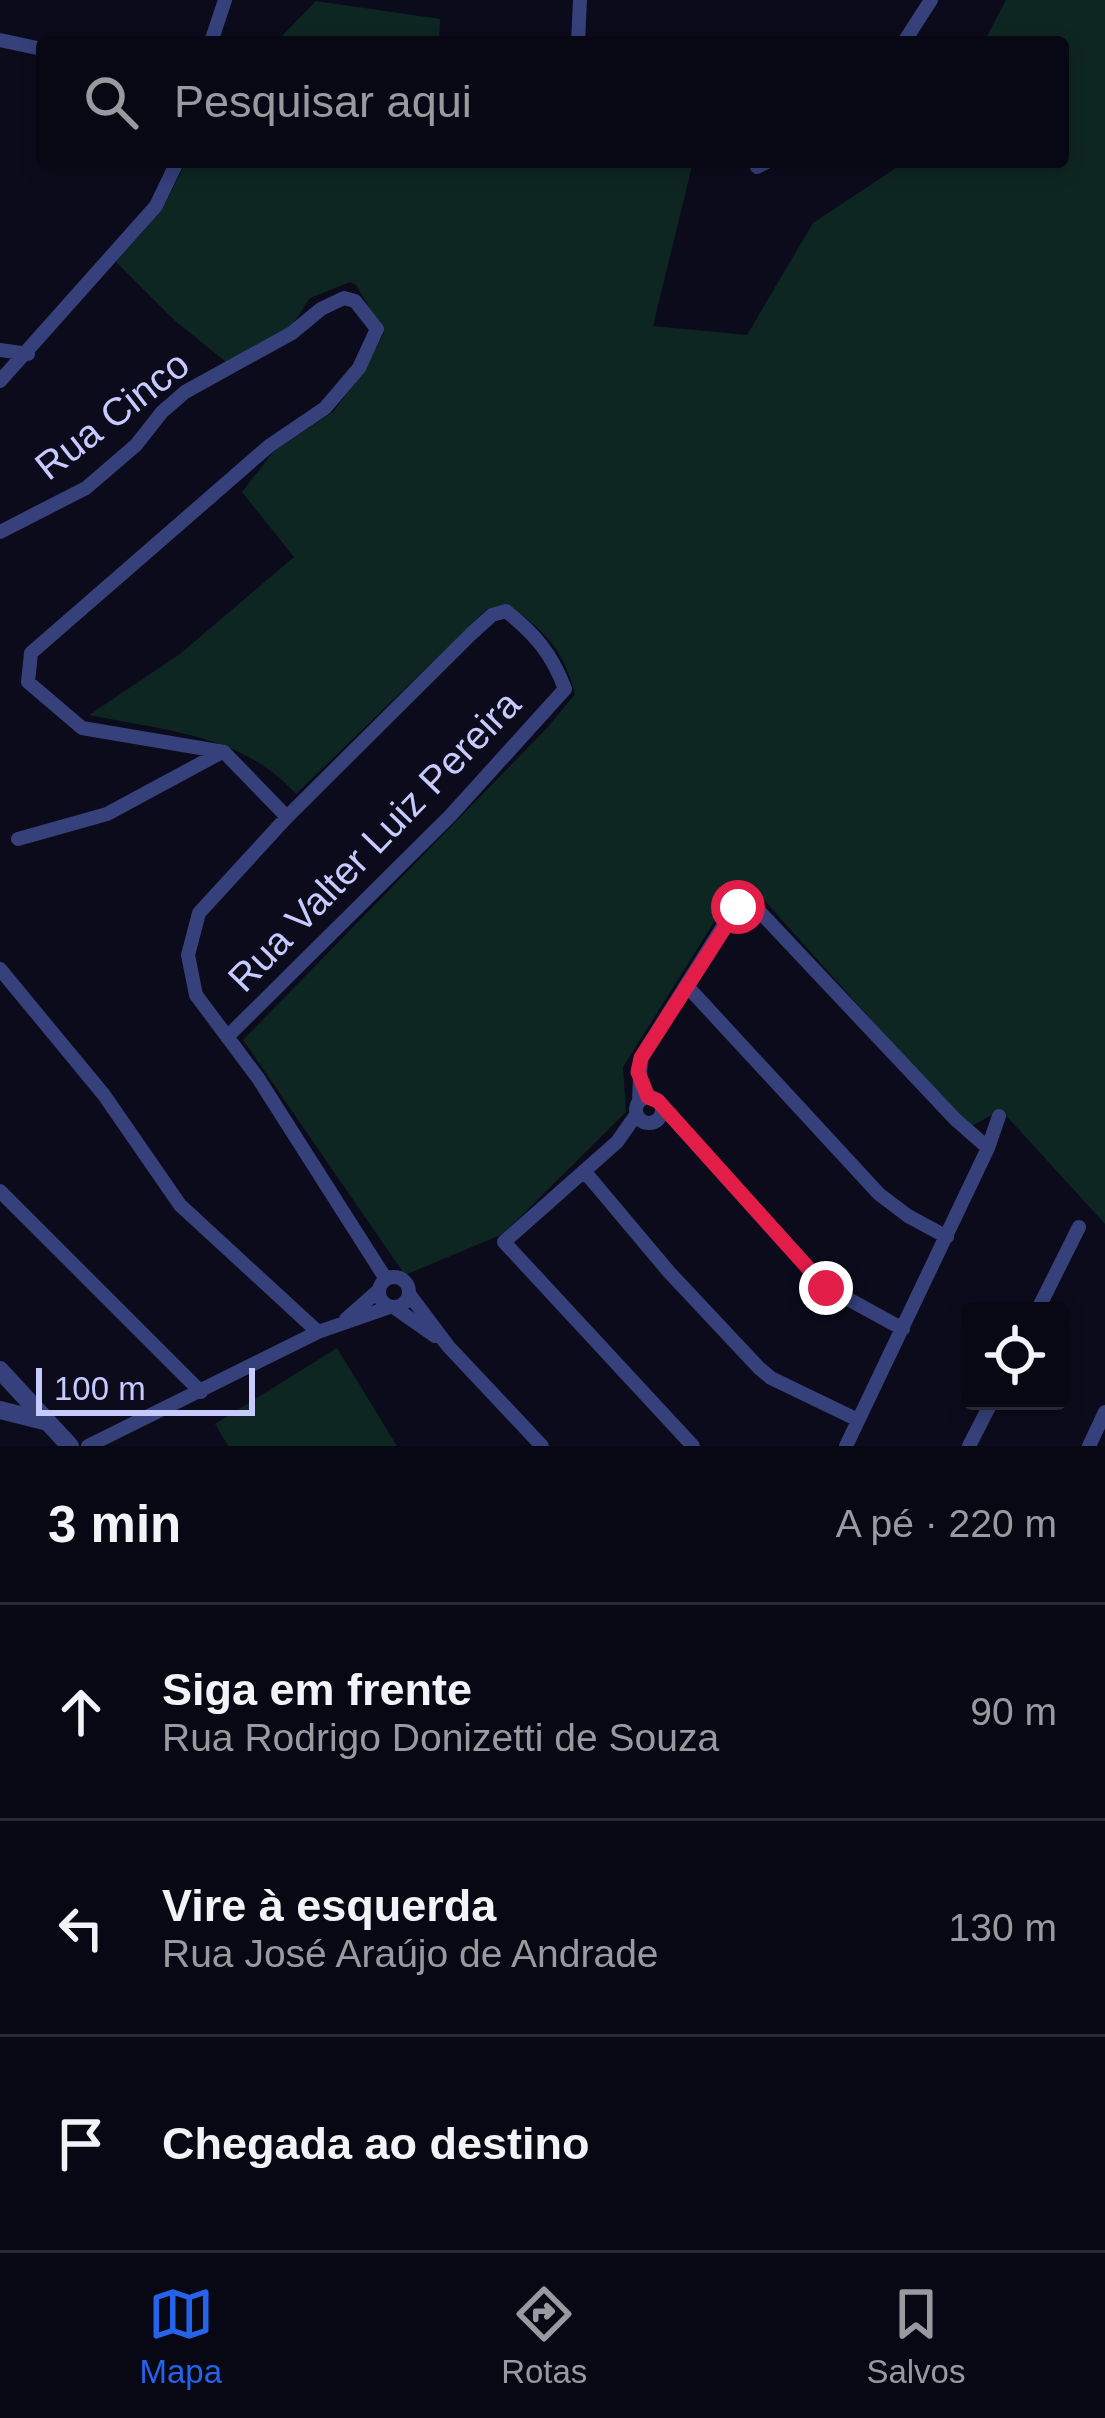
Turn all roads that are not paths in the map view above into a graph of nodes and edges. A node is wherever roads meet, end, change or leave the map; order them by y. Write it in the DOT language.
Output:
graph roads {
  1 [pos="225,0"];
  2 [pos="580,0"];
  3 [pos="931,0"];
  4 [pos="214,36"];
  5 [pos="578,36"];
  6 [pos="908,36"];
  7 [pos="0,40"];
  8 [pos="36,48"];
  9 [pos="174,168"];
  10 [pos="0,350"];
  11 [pos="28,354"];
  12 [pos="0,381"];
  13 [pos="0,532"];
  14 [pos="224,752"];
  15 [pos="286,817"];
  16 [pos="18,838"];
  17 [pos="0,969"];
  18 [pos="686,985"];
  19 [pos="227,1037"];
  20 [pos="648,1110"];
  21 [pos="999,1116"];
  22 [pos="988,1148"];
  23 [pos="585,1172"];
  24 [pos="0,1191"];
  25 [pos="1079,1227"];
  26 [pos="947,1237"];
  27 [pos="383,1284"];
  28 [pos="409,1294"];
  29 [pos="1042,1302"];
  30 [pos="393,1307"];
  31 [pos="343,1322"];
  32 [pos="903,1329"];
  33 [pos="318,1332"];
  34 [pos="448,1346"];
  35 [pos="2,1378"];
  36 [pos="201,1393"];
  37 [pos="0,1410"];
  38 [pos="987,1410"];
  39 [pos="1105,1412"];
  40 [pos="858,1420"];
  41 [pos="49,1422"];
  42 [pos="70,1446"];
  43 [pos="88,1446"];
  44 [pos="542,1446"];
  45 [pos="693,1446"];
  46 [pos="846,1446"];
  47 [pos="969,1446"];
  48 [pos="1089,1446"];
  1 -- 4 [label="street"];
  2 -- 5 [label="street"];
  3 -- 6 [label="street"];
  7 -- 8 [label="street"];
  9 -- 11 [label="street"];
  10 -- 11 [label="street"];
  11 -- 12 [label="street"];
  13 -- 14 [label="street, Rua Cinco"];
  14 -- 15 [label="street, Rua Valter Luiz Pereira"];
  14 -- 16 [label="street"];
  15 -- 19 [label="street"];
  15 -- 19 [label="street, Rua Valter Luiz Pereira"];
  17 -- 33 [label="street"];
  18 -- 20 [label="street"];
  18 -- 22 [label="street"];
  18 -- 26 [label="street"];
  19 -- 27 [label="street"];
  20 -- 23 [label="street"];
  20 -- 32 [label="street"];
  21 -- 22 [label="street"];
  22 -- 26 [label="street"];
  23 -- 40 [label="street"];
  23 -- 45 [label="street"];
  24 -- 36 [label="street"];
  25 -- 29 [label="street"];
  26 -- 32 [label="street"];
  27 -- 28 [label="street"];
  27 -- 30 [label="street"];
  27 -- 31 [label="street"];
  28 -- 30 [label="street"];
  28 -- 34 [label="street"];
  30 -- 31 [label="street"];
  30 -- 34 [label="street"];
  31 -- 33 [label="street"];
  32 -- 40 [label="street"];
  33 -- 36 [label="street"];
  34 -- 44 [label="street"];
  35 -- 41 [label="street"];
  36 -- 43 [label="street"];
  37 -- 41 [label="street"];
  38 -- 47 [label="street"];
  39 -- 48 [label="street"];
  40 -- 46 [label="street"];
  41 -- 42 [label="street"];
}
